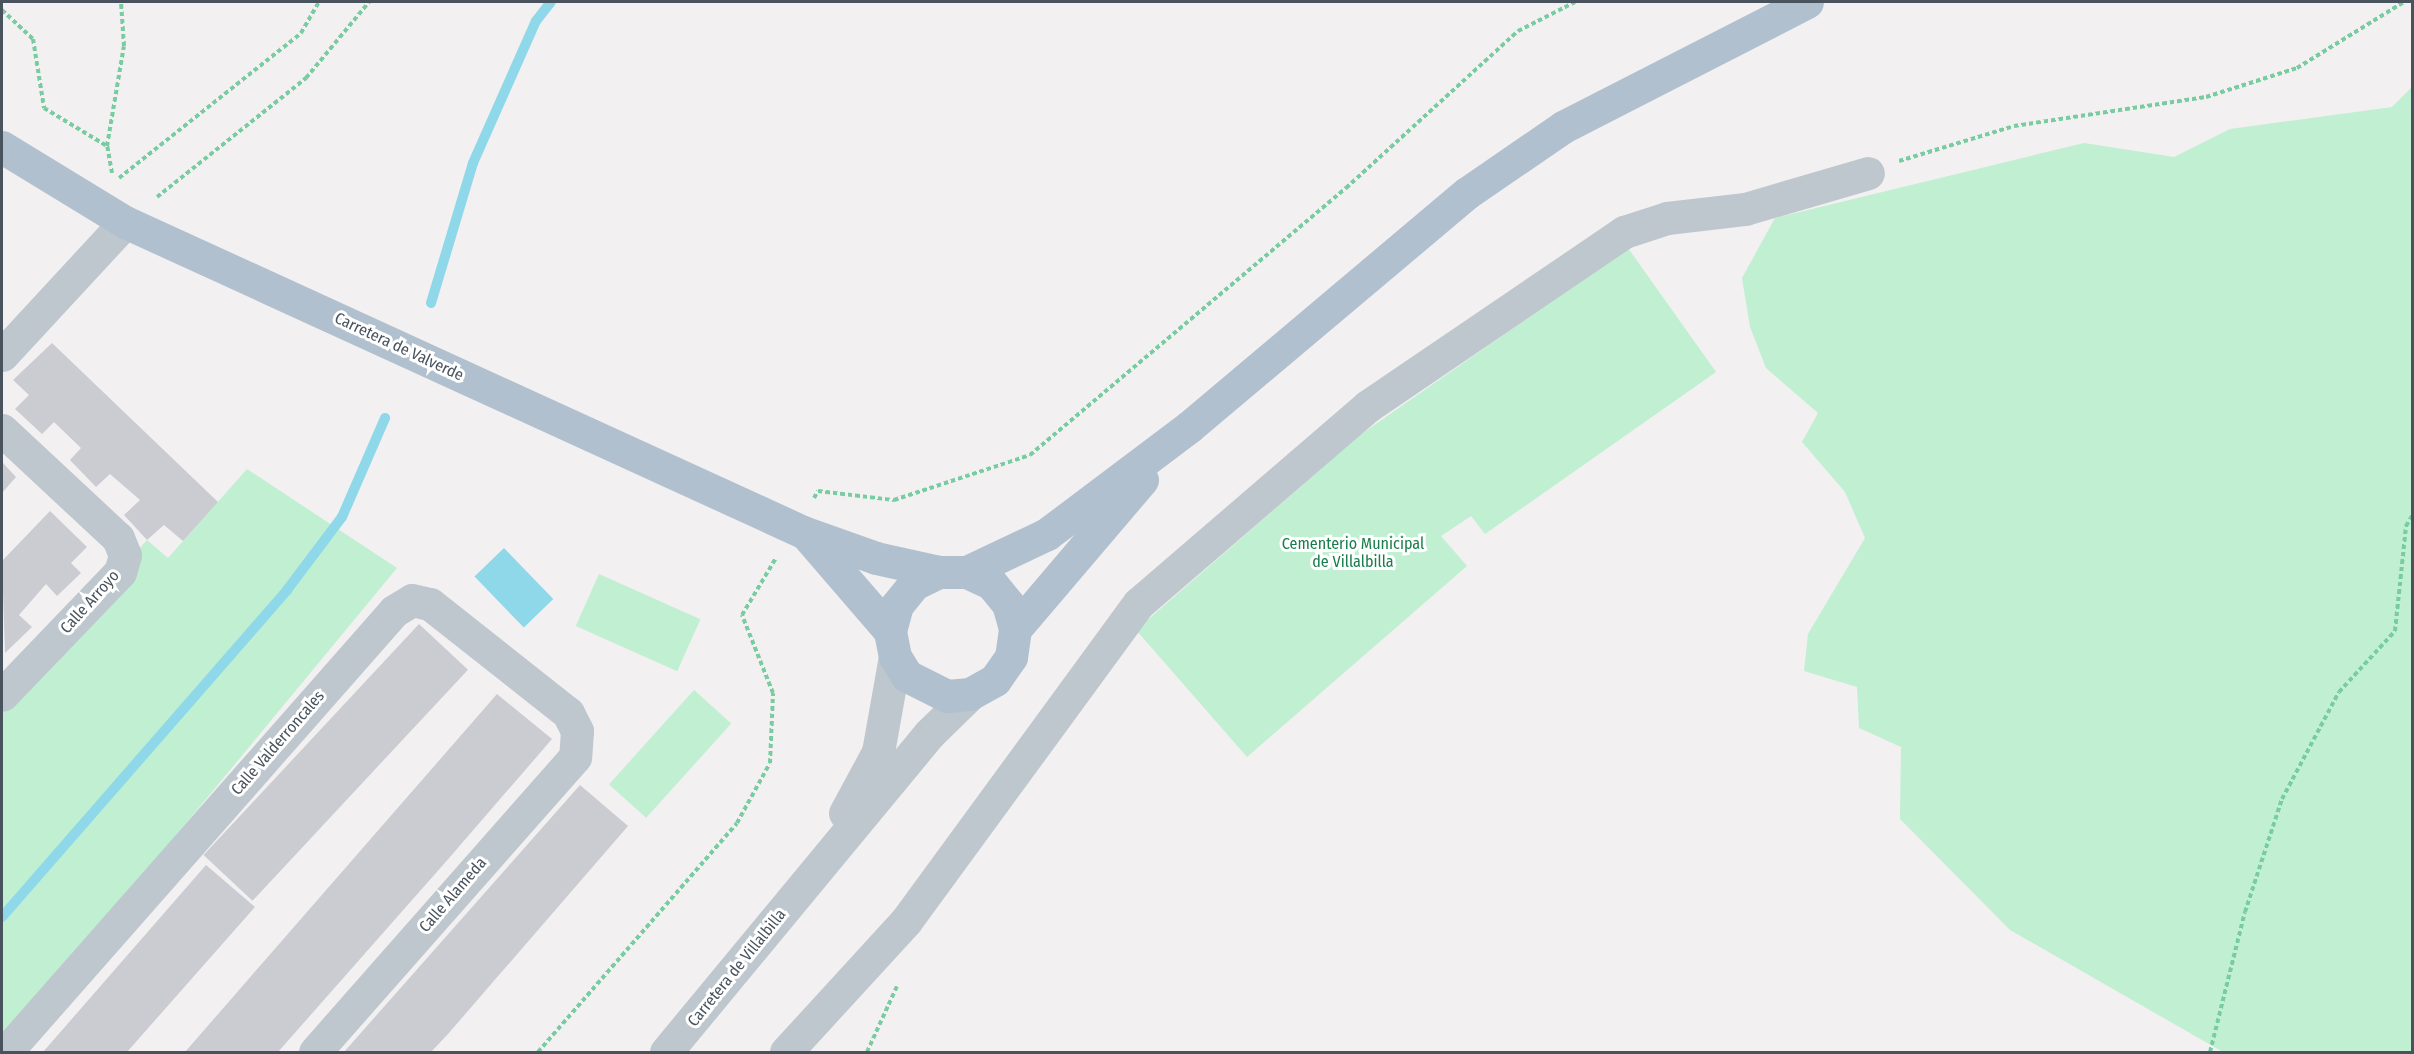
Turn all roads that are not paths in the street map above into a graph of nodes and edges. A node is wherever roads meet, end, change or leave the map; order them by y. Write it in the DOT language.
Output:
graph roads {
  1 [pos="1807,2"];
  2 [pos="2,147"];
  3 [pos="1868,173"];
  4 [pos="125,222"];
  5 [pos="2,355"];
  6 [pos="1189,427"];
  7 [pos="2,430"];
  8 [pos="799,530"];
  9 [pos="953,572"];
  10 [pos="1016,629"];
  11 [pos="893,644"];
  12 [pos="970,694"];
  13 [pos="2,695"];
  14 [pos="578,731"];
  15 [pos="806,882"];
  16 [pos="6,1053"];
  17 [pos="315,1053"];
  18 [pos="666,1053"];
  19 [pos="786,1053"];
  1 -- 6 [label="main road"];
  2 -- 4 [label="main road, Carretera de Valverde"];
  3 -- 19 [label="street"];
  4 -- 5 [label="street"];
  4 -- 8 [label="main road, Carretera de Valverde"];
  6 -- 9 [label="main road"];
  6 -- 10 [label="main road"];
  7 -- 13 [label="street, Calle Arroyo"];
  8 -- 9 [label="main road, Carretera de Valverde"];
  8 -- 11 [label="main road, Carretera de Valverde"];
  9 -- 10 [label="main road"];
  9 -- 11 [label="main road"];
  10 -- 12 [label="main road"];
  11 -- 12 [label="main road"];
  11 -- 15 [label="street"];
  12 -- 15 [label="street"];
  14 -- 16 [label="street, Calle Valderroncales"];
  14 -- 17 [label="street, Calle Alameda"];
  15 -- 18 [label="street, Carretera de Villalbilla"];
}
